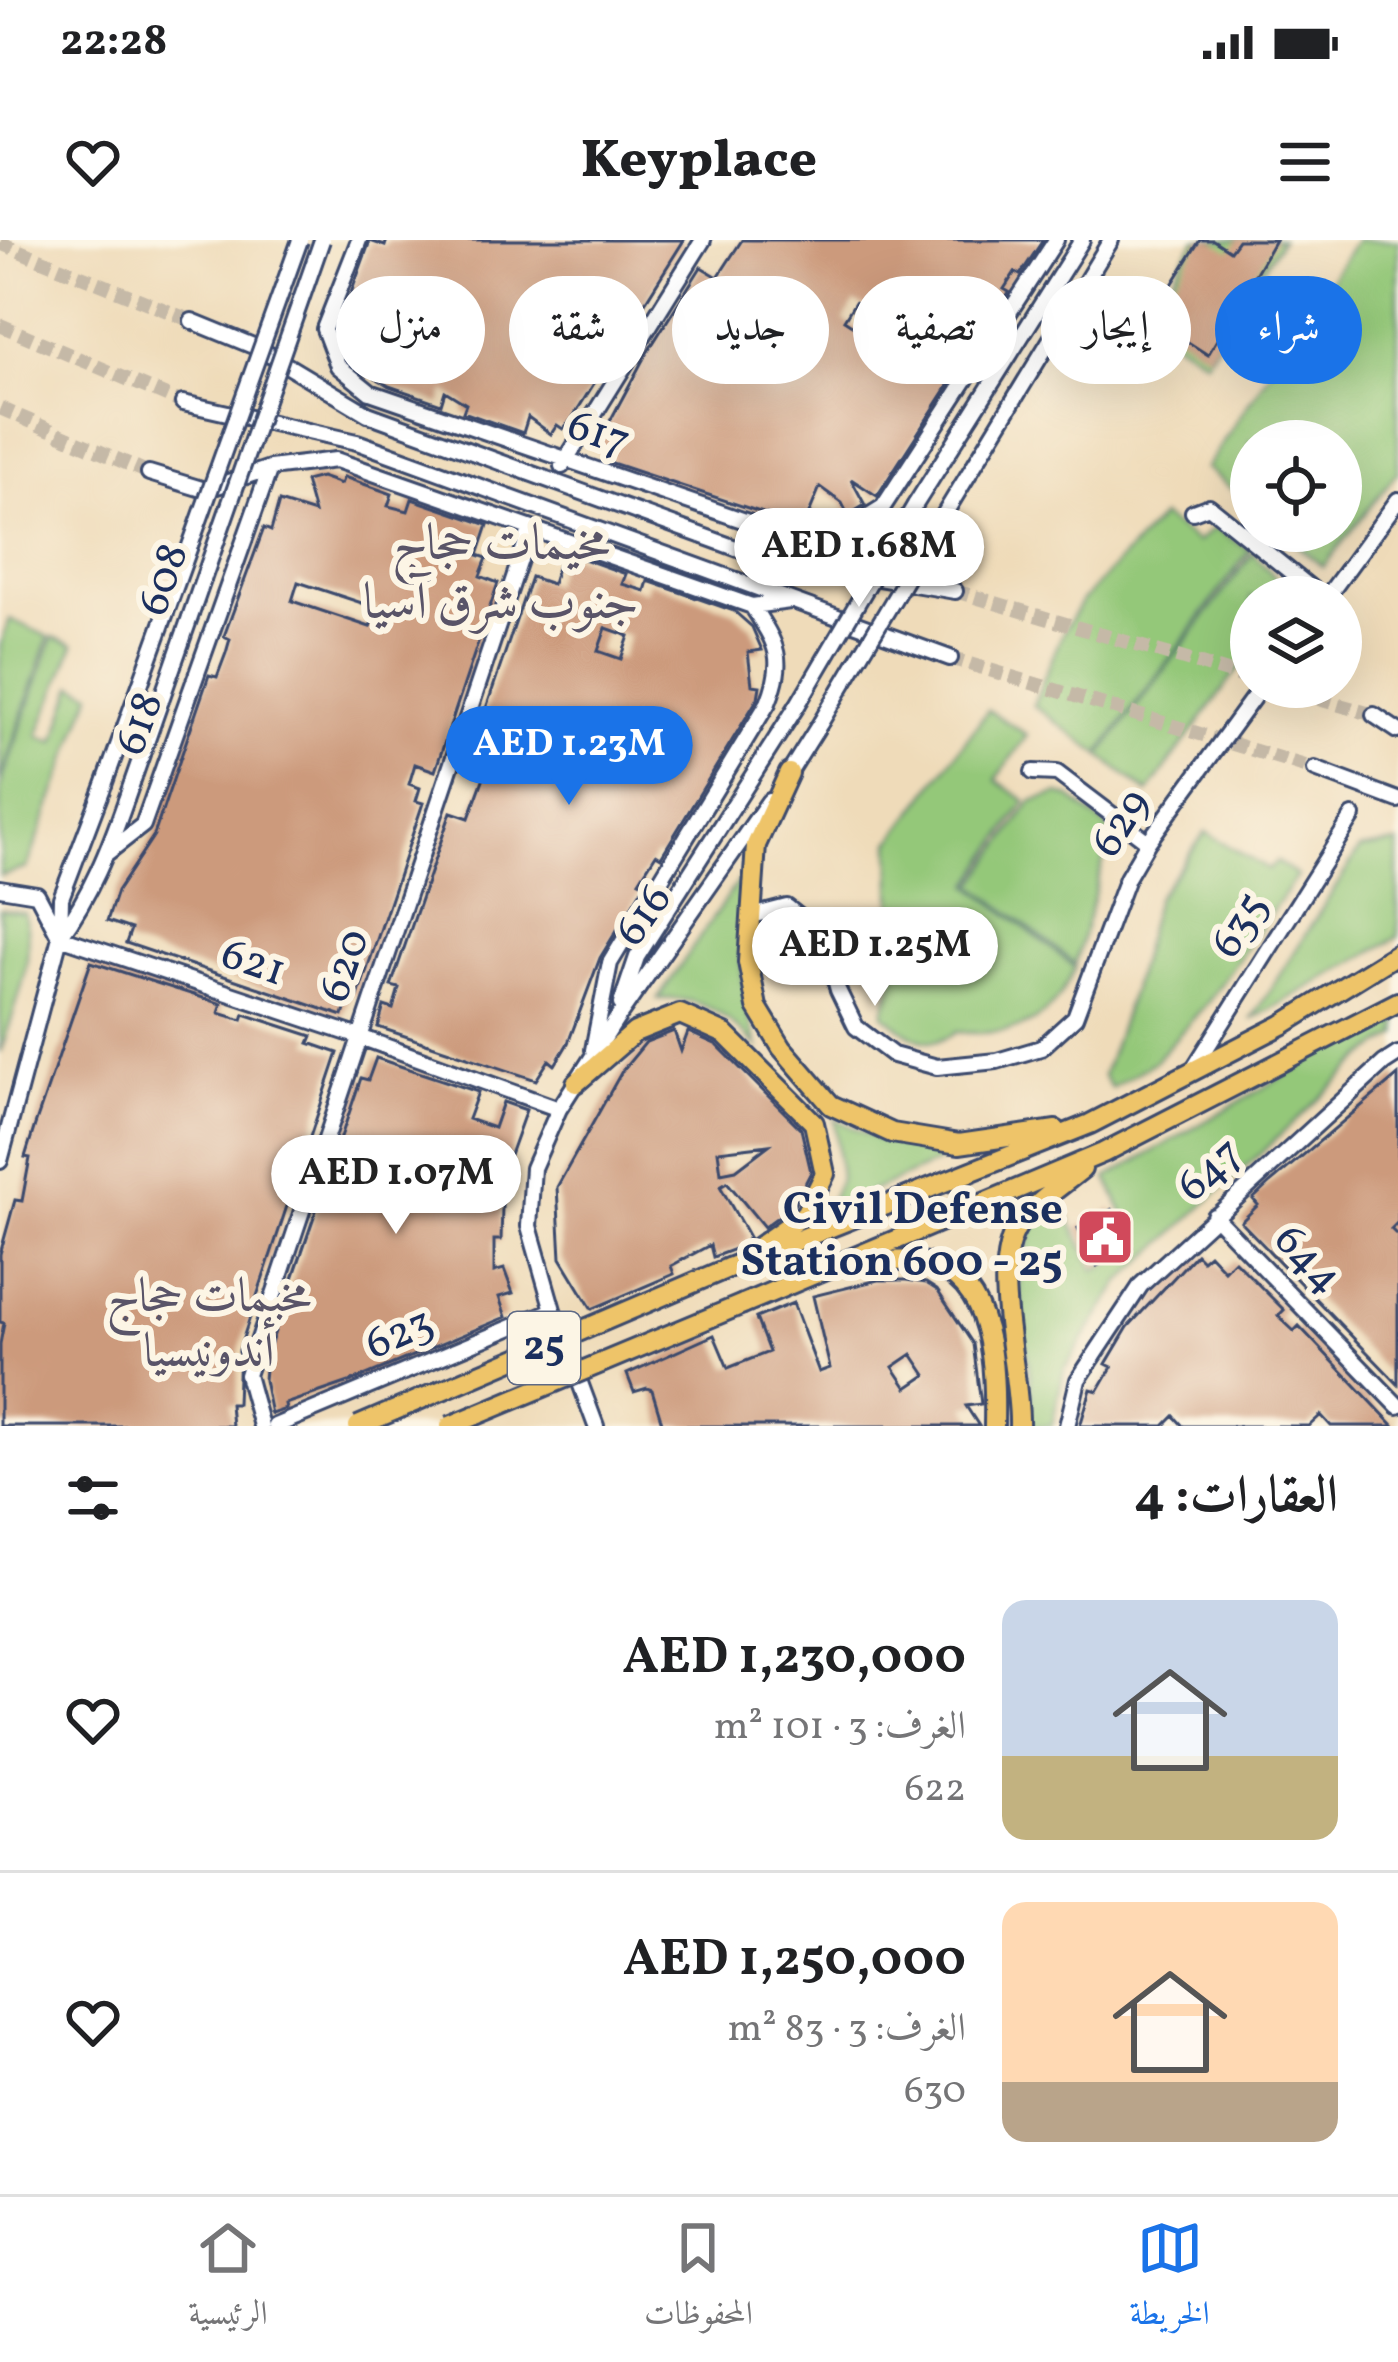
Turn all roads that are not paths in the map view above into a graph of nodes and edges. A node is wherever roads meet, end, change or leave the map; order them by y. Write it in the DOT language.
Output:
graph roads {
  1 [pos="300,240"];
  2 [pos="322,240"];
  3 [pos="359,240"];
  4 [pos="703,240"];
  5 [pos="1056,240"];
  6 [pos="1082,240"];
  7 [pos="1111,240"];
  8 [pos="192,320"];
  9 [pos="183,403"];
  10 [pos="565,462"];
  11 [pos="270,468"];
  12 [pos="148,472"];
  13 [pos="553,481"];
  14 [pos="1398,500"];
  15 [pos="1193,512"];
  16 [pos="530,530"];
  17 [pos="1297,576"];
  18 [pos="1340,576"];
  19 [pos="955,591"];
  20 [pos="795,601"];
  21 [pos="752,606"];
  22 [pos="950,658"];
  23 [pos="1246,708"];
  24 [pos="1374,715"];
  25 [pos="1398,731"];
  26 [pos="1315,769"];
  27 [pos="1033,772"];
  28 [pos="789,773"];
  29 [pos="1398,800"];
  30 [pos="1352,816"];
  31 [pos="1148,842"];
  32 [pos="107,854"];
  33 [pos="0,888"];
  34 [pos="752,916"];
  35 [pos="60,937"];
  36 [pos="1398,953"];
  37 [pos="1398,1001"];
  38 [pos="616,1020"];
  39 [pos="360,1037"];
  40 [pos="1398,1054"];
  41 [pos="592,1058"];
  42 [pos="1191,1073"];
  43 [pos="576,1083"];
  44 [pos="559,1109"];
  45 [pos="1090,1124"];
  46 [pos="1103,1153"];
  47 [pos="0,1161"];
  48 [pos="1214,1216"];
  49 [pos="848,1262"];
  50 [pos="728,1268"];
  51 [pos="553,1310"];
  52 [pos="1398,1406"];
  53 [pos="261,1426"];
  54 [pos="274,1426"];
  55 [pos="358,1426"];
  56 [pos="450,1426"];
  57 [pos="596,1426"];
  58 [pos="994,1426"];
  59 [pos="1019,1426"];
  60 [pos="1066,1426"];
  1 -- 35 [label="street, 608, bridge"];
  2 -- 32 [label="street, 608, bridge"];
  3 -- 10 [label="street, 617"];
  4 -- 10 [label="street"];
  5 -- 10 [label="street, 617"];
  6 -- 38 [label="street, 616, bridge"];
  7 -- 28 [label="street, 616, bridge"];
  8 -- 13 [label="street"];
  9 -- 20 [label="street"];
  10 -- 13 [label="street"];
  11 -- 12 [label="street"];
  11 -- 16 [label="street"];
  11 -- 32 [label="street, 618"];
  13 -- 19 [label="street"];
  14 -- 18 [label="street"];
  15 -- 17 [label="street"];
  16 -- 21 [label="street"];
  16 -- 39 [label="street, 620"];
  20 -- 21 [label="street"];
  20 -- 22 [label="street"];
  21 -- 41 [label="street"];
  23 -- 31 [label="street, 629"];
  24 -- 25 [label="street"];
  26 -- 29 [label="street"];
  27 -- 31 [label="street"];
  28 -- 34 [label="main road"];
  28 -- 38 [label="street, 616"];
  30 -- 42 [label="street, 635"];
  31 -- 34 [label="street, 629"];
  32 -- 35 [label="street, 608"];
  33 -- 35 [label="street"];
  34 -- 45 [label="main road"];
  35 -- 39 [label="street, 621"];
  35 -- 47 [label="street, 608"];
  36 -- 42 [label="main road, 25"];
  37 -- 46 [label="main road, 25"];
  38 -- 41 [label="street, 616"];
  39 -- 44 [label="street, 621"];
  39 -- 53 [label="street, 620"];
  40 -- 48 [label="street, 647"];
  41 -- 43 [label="street, 616"];
  42 -- 45 [label="main road, 25"];
  43 -- 44 [label="street, 616"];
  43 -- 50 [label="main road"];
  44 -- 51 [label="street, 616"];
  45 -- 50 [label="main road, 25"];
  46 -- 49 [label="main road, 25"];
  46 -- 59 [label="main road"];
  48 -- 52 [label="street, 644"];
  48 -- 60 [label="street, 647"];
  49 -- 56 [label="main road, 25, bridge"];
  49 -- 58 [label="main road"];
  50 -- 55 [label="main road, 25, bridge"];
  51 -- 54 [label="street, 623"];
  51 -- 57 [label="street, 616"];
}
